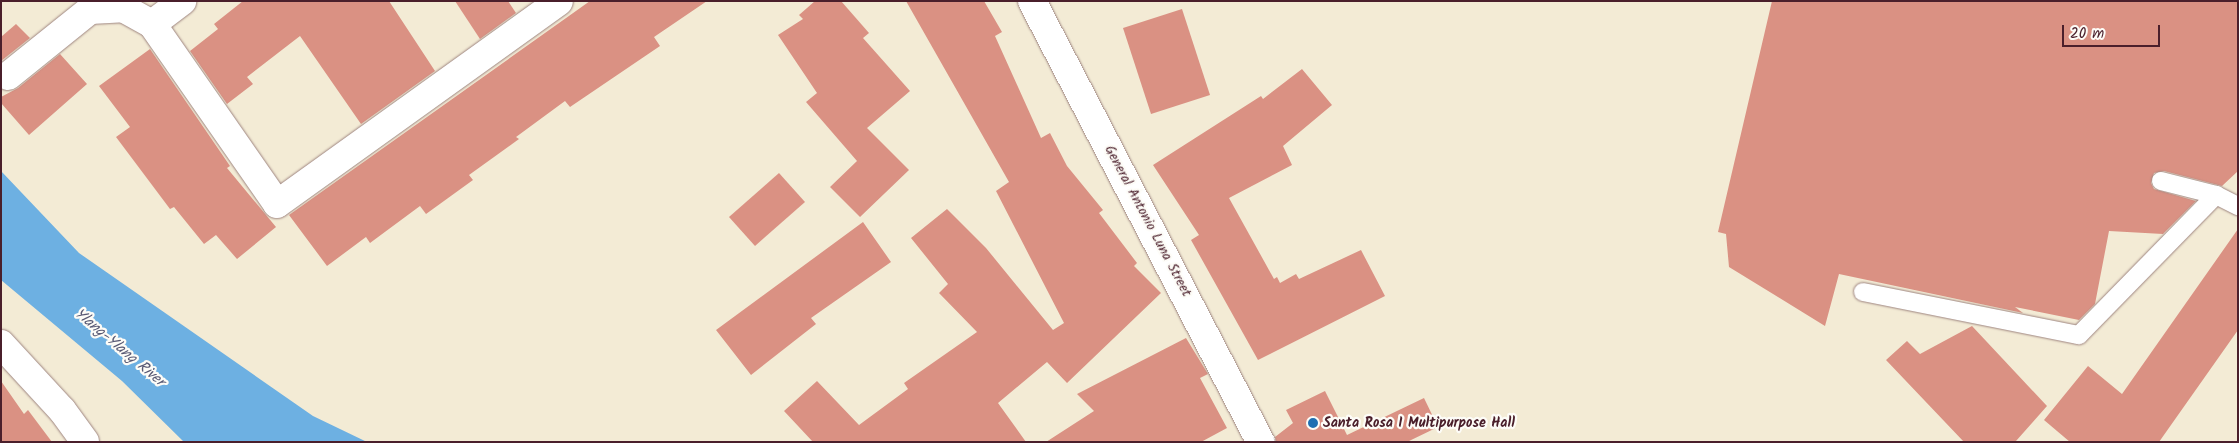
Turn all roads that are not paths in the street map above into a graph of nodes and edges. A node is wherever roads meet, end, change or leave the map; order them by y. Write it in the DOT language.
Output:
graph roads {
  1 [pos="182,1"];
  2 [pos="559,1"];
  3 [pos="1032,1"];
  4 [pos="152,24"];
  5 [pos="8,76"];
  6 [pos="2161,181"];
  7 [pos="2216,196"];
  8 [pos="2238,206"];
  9 [pos="1863,292"];
  10 [pos="1,344"];
  11 [pos="85,442"];
  12 [pos="1261,442"];
  1 -- 4 [label="street"];
  2 -- 4 [label="street"];
  3 -- 12 [label="street, General Antonio Luna Street"];
  4 -- 5 [label="street"];
  6 -- 7 [label="lane"];
  7 -- 8 [label="lane"];
  7 -- 9 [label="lane"];
  10 -- 11 [label="street"];
}
